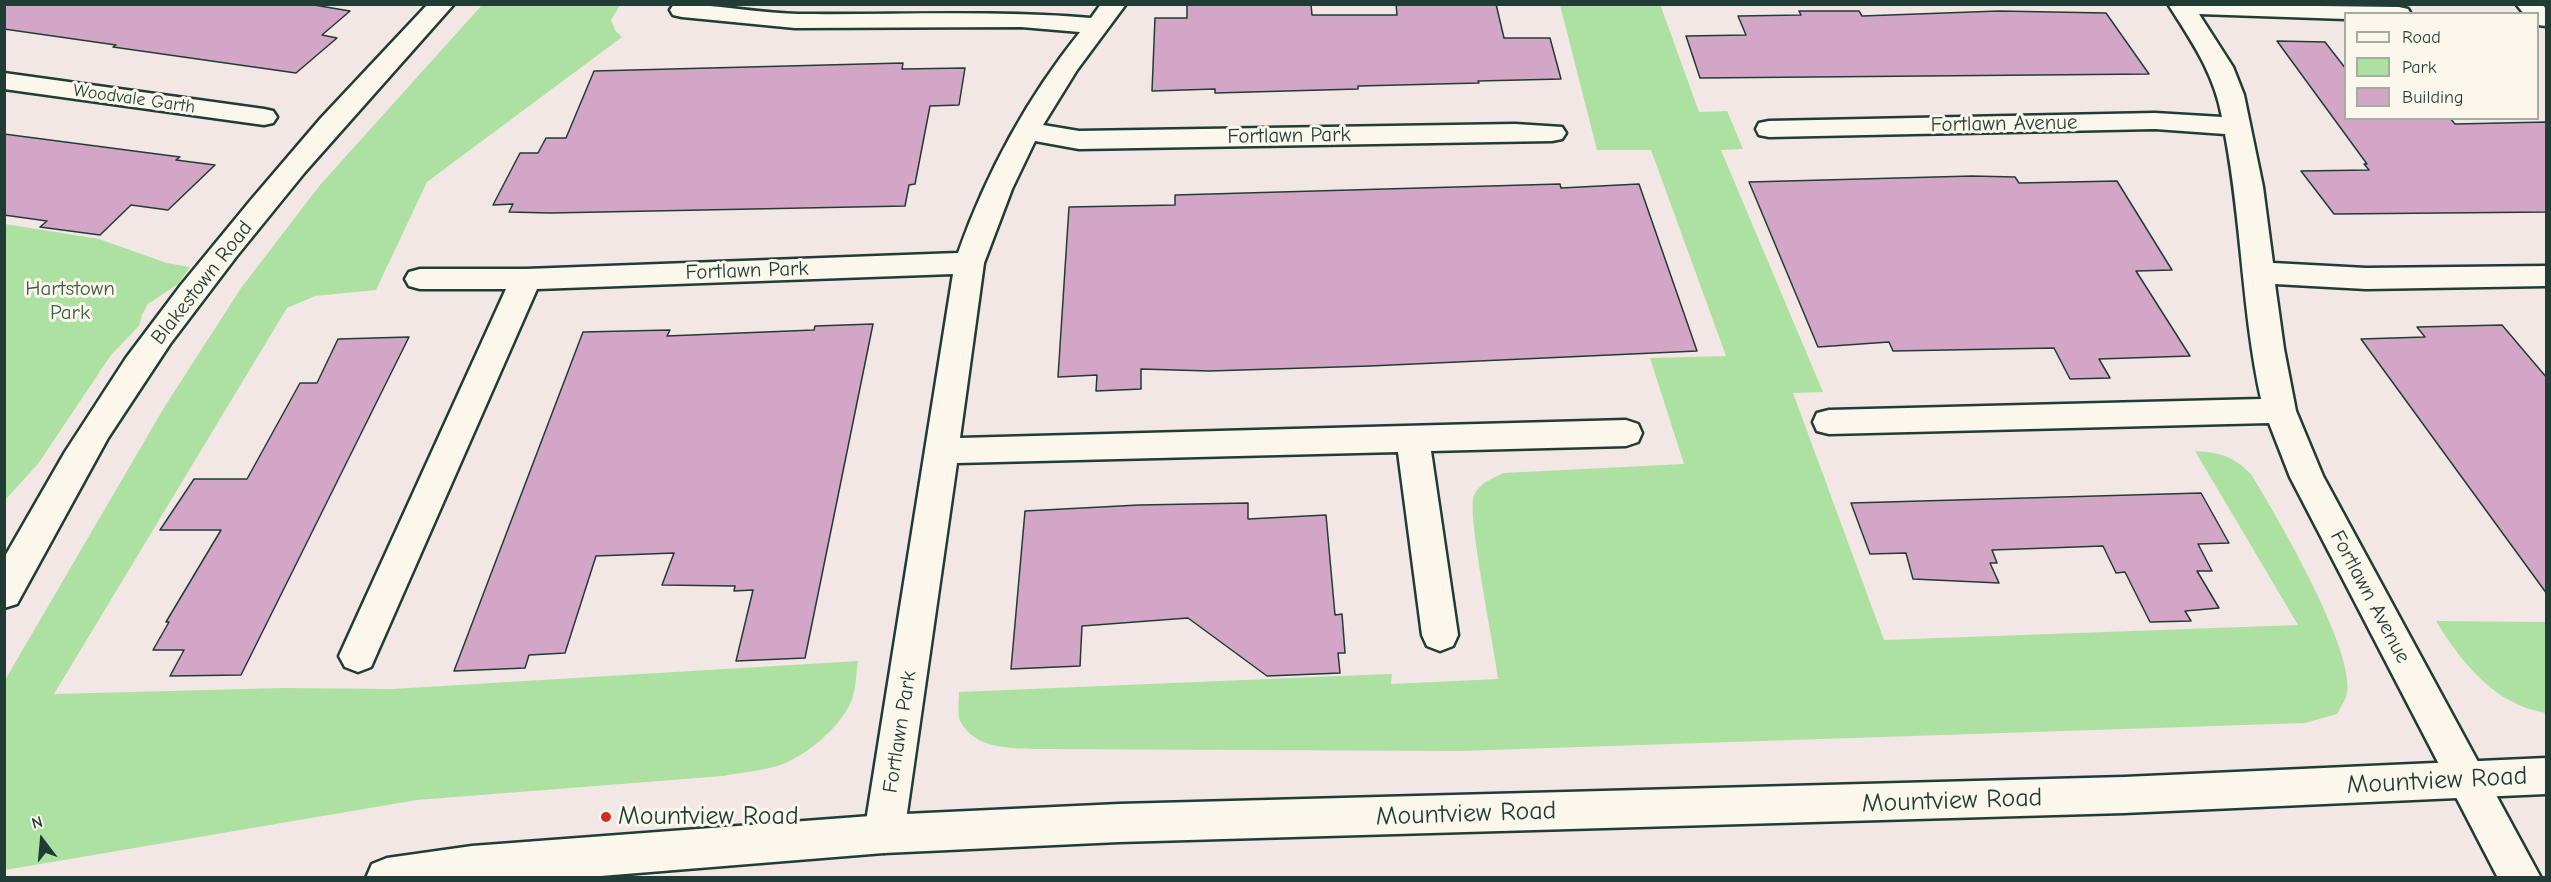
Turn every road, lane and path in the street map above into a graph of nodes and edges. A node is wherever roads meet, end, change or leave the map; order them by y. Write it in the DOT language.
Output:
graph roads {
  1 [pos="442,4"];
  2 [pos="2181,5"];
  3 [pos="682,10"];
  4 [pos="2351,12"];
  5 [pos="1106,15"];
  6 [pos="4,81"];
  7 [pos="264,117"];
  8 [pos="2239,127"];
  9 [pos="1769,129"];
  10 [pos="1028,131"];
  11 [pos="1552,133"];
  12 [pos="969,263"];
  13 [pos="2258,272"];
  14 [pos="2547,276"];
  15 [pos="420,279"];
  16 [pos="525,279"];
  17 [pos="2280,411"];
  18 [pos="1829,422"];
  19 [pos="1626,433"];
  20 [pos="1413,440"];
  21 [pos="940,451"];
  22 [pos="4,593"];
  23 [pos="1440,635"];
  24 [pos="358,657"];
  25 [pos="2547,776"];
  26 [pos="2468,779"];
  27 [pos="884,834"];
  28 [pos="387,878"];
  29 [pos="2520,878"];
  1 -- 22 [label="street, Blakestown Road"];
  2 -- 4 [label="street"];
  2 -- 8 [label="street, Fortlawn Avenue"];
  3 -- 5 [label="street, Fortlawn Park"];
  5 -- 10 [label="street, Fortlawn Park"];
  6 -- 7 [label="street, Woodvale Garth"];
  8 -- 9 [label="street, Fortlawn Avenue"];
  8 -- 13 [label="street, Fortlawn Avenue"];
  10 -- 11 [label="street, Fortlawn Park"];
  10 -- 12 [label="street, Fortlawn Park"];
  12 -- 16 [label="street, Fortlawn Park"];
  12 -- 21 [label="street, Fortlawn Park"];
  13 -- 14 [label="street"];
  13 -- 17 [label="street, Fortlawn Avenue"];
  15 -- 16 [label="street, Fortlawn Park"];
  16 -- 24 [label="street"];
  17 -- 18 [label="street"];
  17 -- 26 [label="street, Fortlawn Avenue"];
  19 -- 20 [label="street"];
  20 -- 21 [label="street"];
  20 -- 23 [label="street"];
  21 -- 27 [label="street, Fortlawn Park"];
  25 -- 26 [label="street, Mountview Road"];
  26 -- 27 [label="street, Mountview Road"];
  26 -- 29 [label="street, Fortlawn Avenue"];
  27 -- 28 [label="street, Mountview Road"];
}
